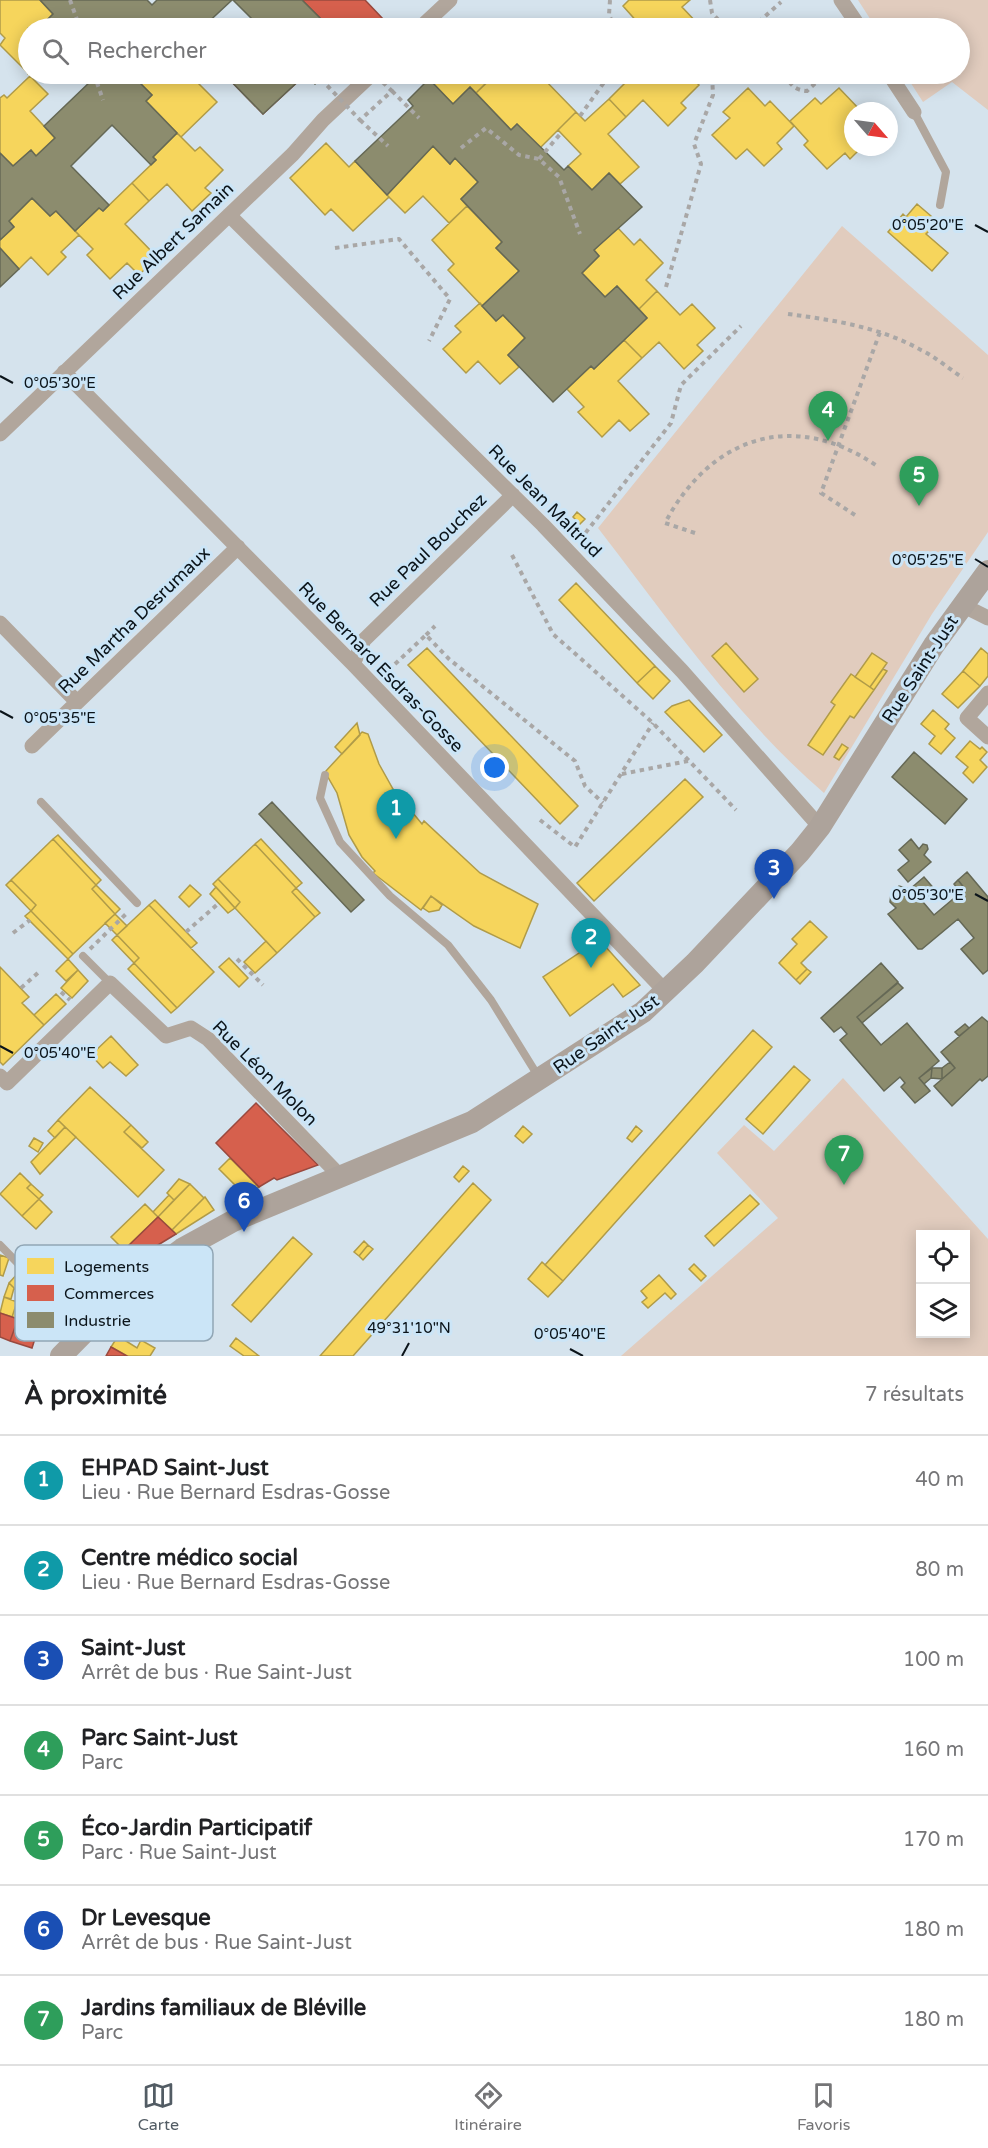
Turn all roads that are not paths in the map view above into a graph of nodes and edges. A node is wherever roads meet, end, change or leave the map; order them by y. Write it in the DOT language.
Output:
graph roads {
  1 [pos="841,0"];
  2 [pos="444,2"];
  3 [pos="429,18"];
  4 [pos="853,18"];
  5 [pos="363,84"];
  6 [pos="896,84"];
  7 [pos="914,112"];
  8 [pos="940,205"];
  9 [pos="229,215"];
  10 [pos="64,372"];
  11 [pos="0,434"];
  12 [pos="513,495"];
  13 [pos="238,547"];
  14 [pos="988,571"];
  15 [pos="962,605"];
  16 [pos="988,618"];
  17 [pos="0,623"];
  18 [pos="353,664"];
  19 [pos="988,693"];
  20 [pos="77,702"];
  21 [pos="988,737"];
  22 [pos="32,746"];
  23 [pos="325,775"];
  24 [pos="41,802"];
  25 [pos="820,827"];
  26 [pos="137,903"];
  27 [pos="83,956"];
  28 [pos="110,983"];
  29 [pos="666,992"];
  30 [pos="0,1076"];
  31 [pos="540,1079"];
  32 [pos="339,1175"];
  33 [pos="0,1245"];
  34 [pos="189,1245"];
  35 [pos="15,1260"];
  36 [pos="76,1341"];
  37 [pos="61,1356"];
  1 -- 4 [label="street"];
  2 -- 3 [label="street"];
  5 -- 9 [label="street, Rue Albert Samain"];
  6 -- 7 [label="street"];
  7 -- 8 [label="lane"];
  9 -- 10 [label="street, Rue Albert Samain"];
  9 -- 12 [label="street, Rue Jean Maltrud"];
  10 -- 11 [label="street, Rue Albert Samain"];
  10 -- 13 [label="street, Rue Bernard Esdras-Gosse"];
  12 -- 18 [label="street, Rue Paul Bouchez"];
  12 -- 25 [label="street, Rue Jean Maltrud"];
  13 -- 18 [label="street, Rue Bernard Esdras-Gosse"];
  13 -- 20 [label="street, Rue Martha Desrumaux"];
  14 -- 15 [label="street, Rue Saint-Just"];
  15 -- 16 [label="street"];
  15 -- 25 [label="street, Rue Saint-Just"];
  17 -- 20 [label="street"];
  18 -- 29 [label="street, Rue Bernard Esdras-Gosse"];
  19 -- 21 [label="street"];
  20 -- 22 [label="street, Rue Martha Desrumaux"];
  23 -- 31 [label="lane"];
  24 -- 26 [label="lane"];
  25 -- 29 [label="street, Rue Saint-Just"];
  27 -- 28 [label="lane"];
  28 -- 30 [label="street"];
  28 -- 32 [label="street, Rue Léon Molon"];
  29 -- 31 [label="street, Rue Saint-Just"];
  31 -- 32 [label="street, Rue Saint-Just"];
  32 -- 34 [label="street, Rue Saint-Just"];
  33 -- 35 [label="lane"];
  36 -- 37 [label="street, Rue Saint-Just"];
}
